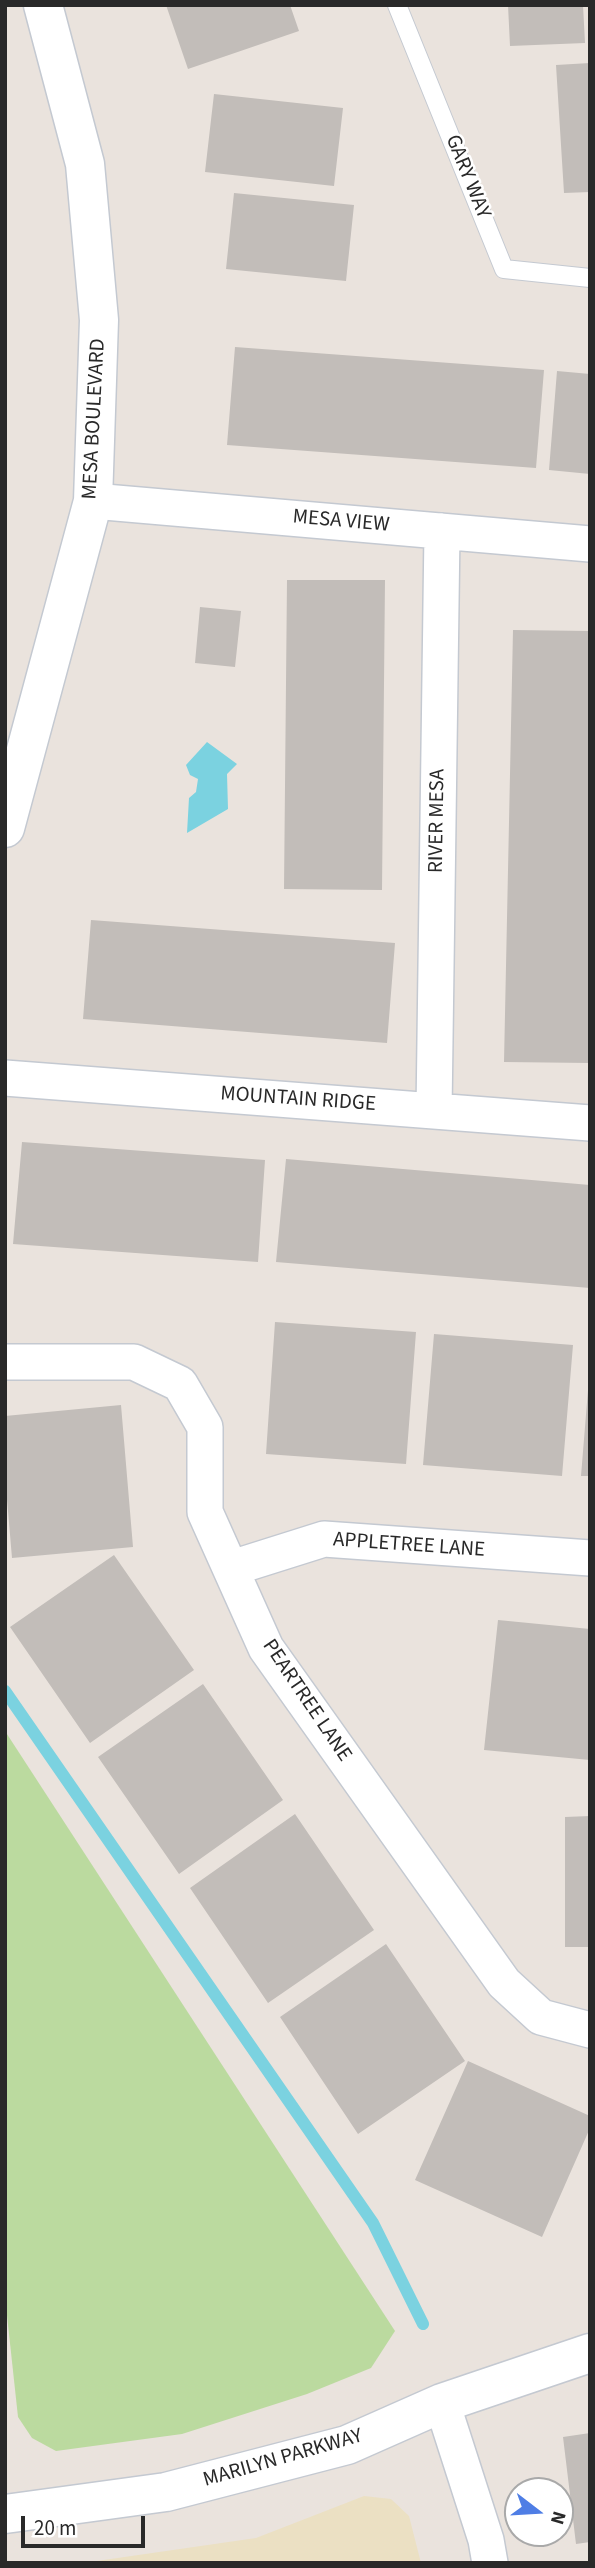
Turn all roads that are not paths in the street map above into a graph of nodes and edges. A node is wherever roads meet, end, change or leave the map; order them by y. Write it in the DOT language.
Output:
graph roads {
  1 [pos="43,5"];
  2 [pos="397,5"];
  3 [pos="590,278"];
  4 [pos="93,501"];
  5 [pos="442,531"];
  6 [pos="590,544"];
  7 [pos="5,828"];
  8 [pos="5,1078"];
  9 [pos="434,1111"];
  10 [pos="590,1122"];
  11 [pos="5,1362"];
  12 [pos="590,1558"];
  13 [pos="232,1568"];
  14 [pos="590,2030"];
  15 [pos="590,2353"];
  16 [pos="442,2403"];
  17 [pos="5,2514"];
  18 [pos="490,2563"];
  1 -- 4 [label="street, MESA BOULEVARD"];
  2 -- 3 [label="lane, GARY WAY"];
  4 -- 5 [label="street, MESA VIEW"];
  4 -- 7 [label="street, MESA BOULEVARD"];
  5 -- 6 [label="street, MESA VIEW"];
  5 -- 9 [label="street, RIVER MESA"];
  8 -- 9 [label="street, MOUNTAIN RIDGE"];
  9 -- 10 [label="street, MOUNTAIN RIDGE"];
  11 -- 13 [label="street, PEARTREE LANE"];
  12 -- 13 [label="street, APPLETREE LANE"];
  13 -- 14 [label="street, PEARTREE LANE"];
  15 -- 16 [label="street, MARILYN PARKWAY"];
  16 -- 17 [label="street, MARILYN PARKWAY"];
  16 -- 18 [label="street"];
}
